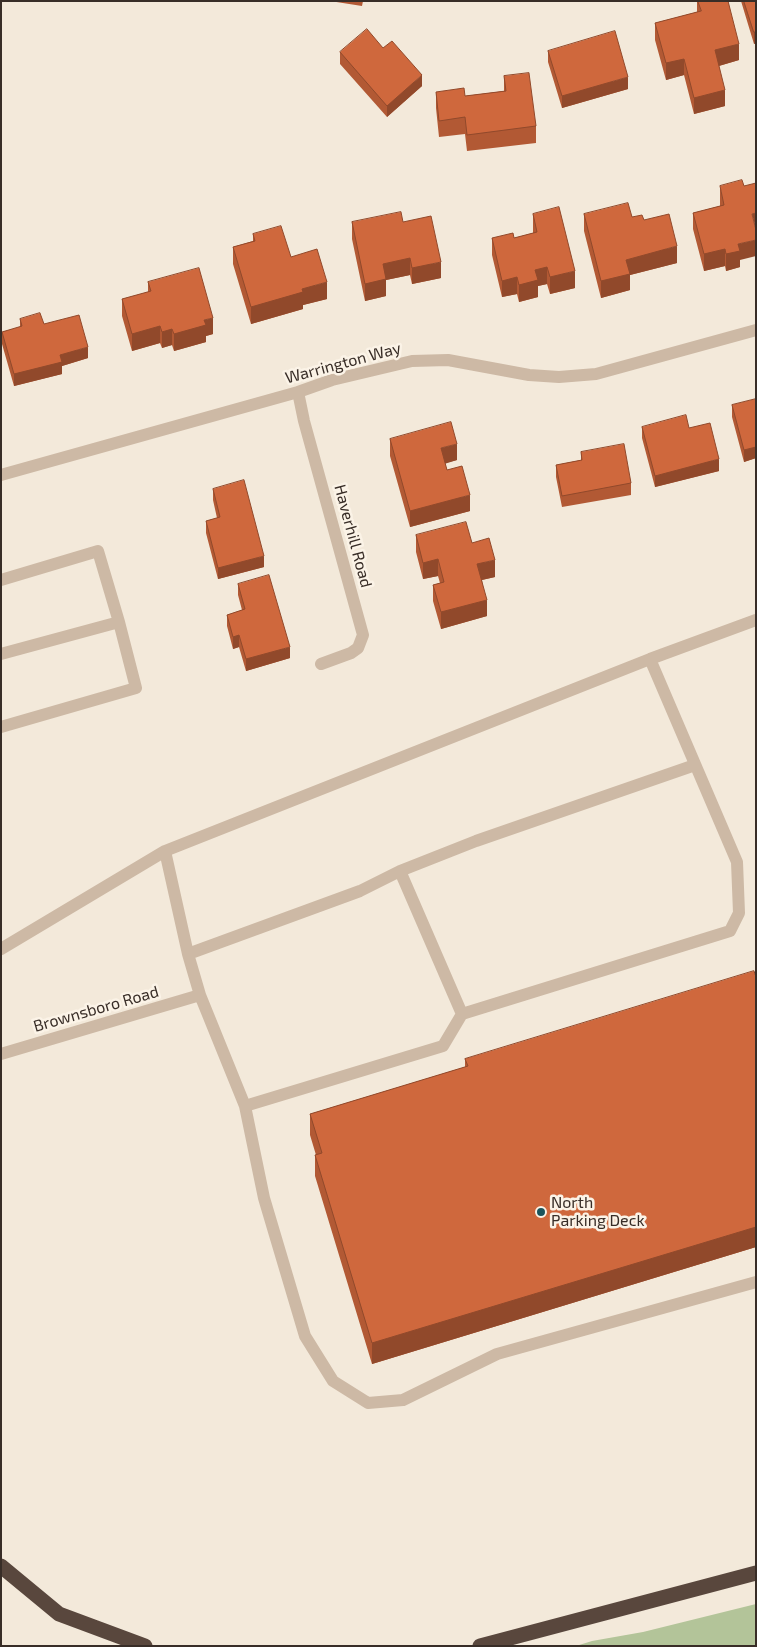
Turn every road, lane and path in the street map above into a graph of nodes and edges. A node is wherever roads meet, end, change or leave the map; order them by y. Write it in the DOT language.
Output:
graph roads {
  1 [pos="756,330"];
  2 [pos="298,392"];
  3 [pos="1,475"];
  4 [pos="1,580"];
  5 [pos="756,620"];
  6 [pos="119,622"];
  7 [pos="1,654"];
  8 [pos="650,659"];
  9 [pos="320,664"];
  10 [pos="1,727"];
  11 [pos="695,765"];
  12 [pos="165,851"];
  13 [pos="400,871"];
  14 [pos="1,949"];
  15 [pos="188,954"];
  16 [pos="200,995"];
  17 [pos="462,1014"];
  18 [pos="1,1054"];
  19 [pos="245,1106"];
  20 [pos="756,1282"];
  21 [pos="1,1566"];
  22 [pos="756,1573"];
  23 [pos="145,1646"];
  24 [pos="480,1646"];
  1 -- 2 [label="street, Warrington Way"];
  2 -- 3 [label="street, Warrington Way"];
  2 -- 9 [label="street, Haverhill Road"];
  4 -- 6 [label="street"];
  5 -- 8 [label="street"];
  6 -- 7 [label="street"];
  6 -- 10 [label="street"];
  8 -- 11 [label="street"];
  8 -- 12 [label="street"];
  11 -- 13 [label="street"];
  11 -- 17 [label="street"];
  12 -- 14 [label="street"];
  12 -- 15 [label="street"];
  13 -- 15 [label="street"];
  13 -- 17 [label="street"];
  15 -- 16 [label="street"];
  16 -- 18 [label="street, Brownsboro Road"];
  16 -- 19 [label="street"];
  17 -- 19 [label="street"];
  19 -- 20 [label="street"];
  21 -- 23 [label="highway"];
  22 -- 24 [label="highway"];
}
